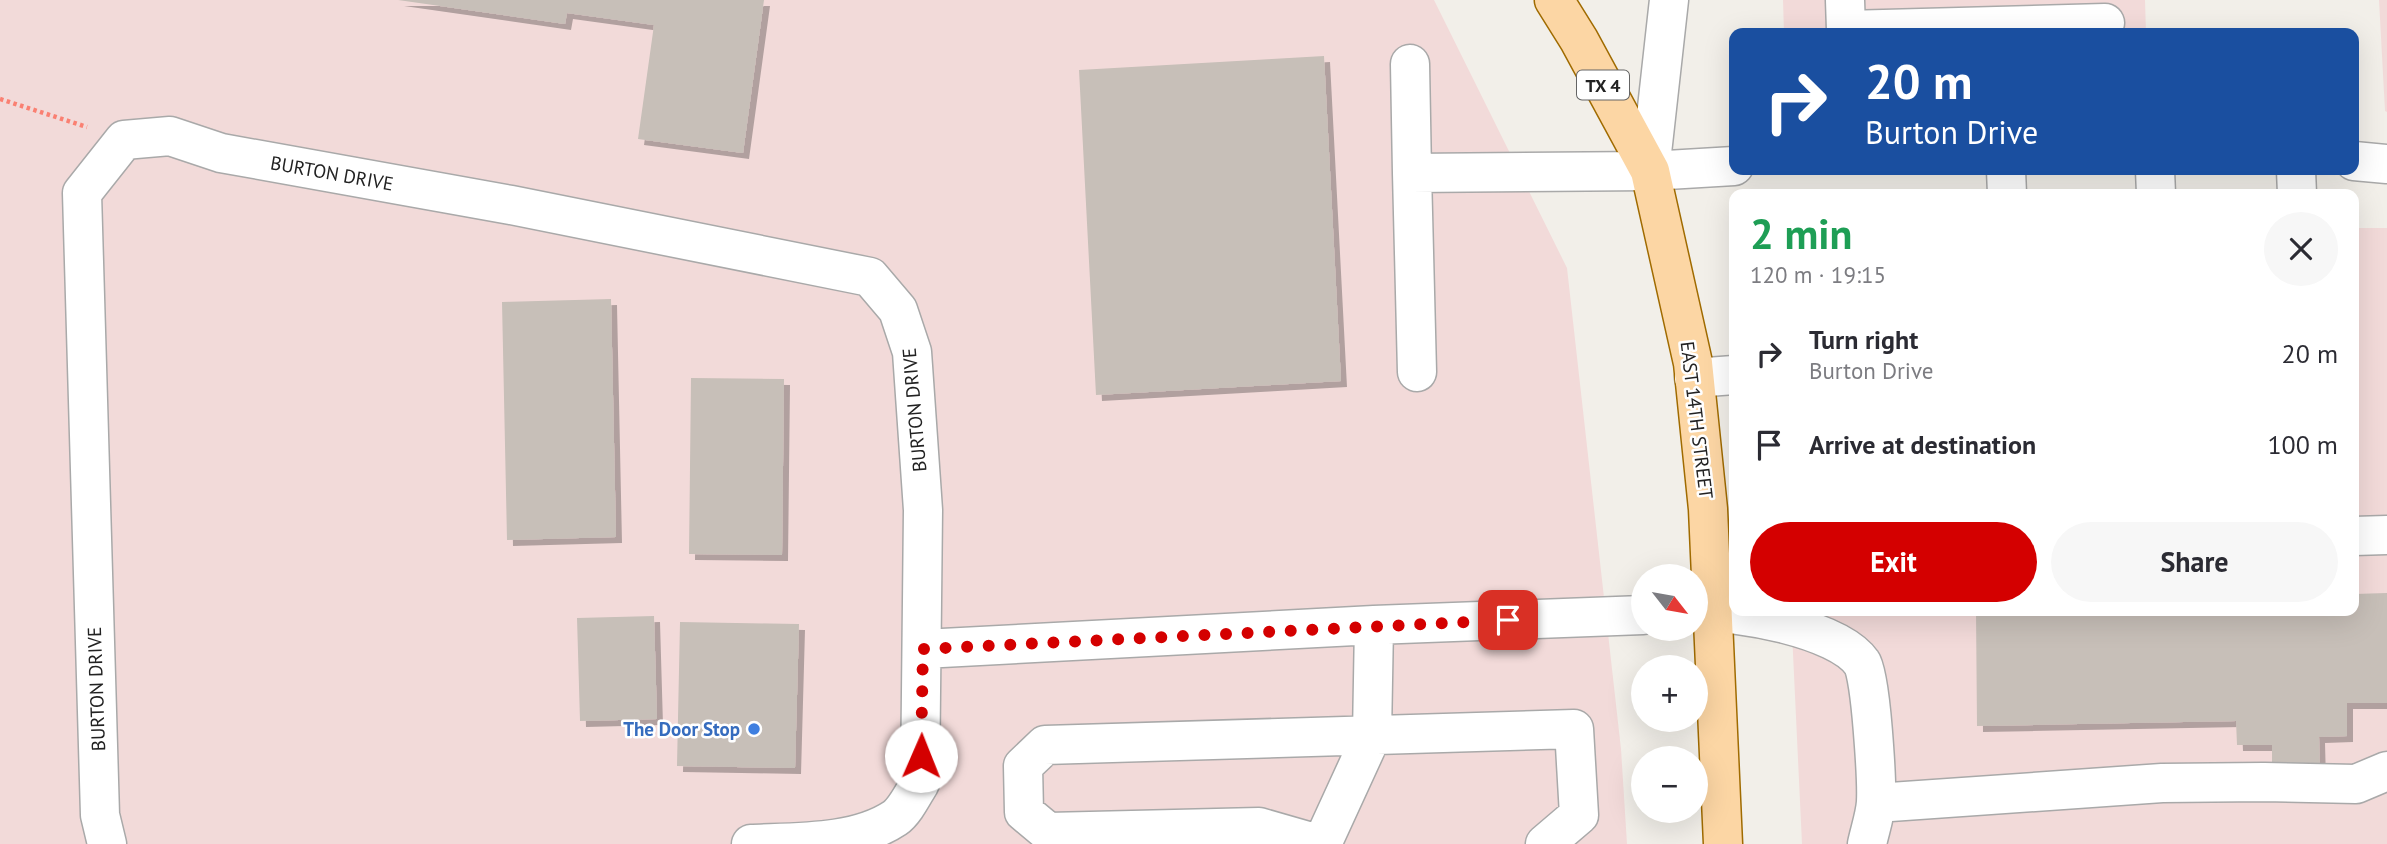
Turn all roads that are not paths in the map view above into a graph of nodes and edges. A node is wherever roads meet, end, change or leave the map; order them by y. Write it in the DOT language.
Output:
graph roads {
  1 [pos="1554,0"];
  2 [pos="1669,0"];
  3 [pos="1845,0"];
  4 [pos="2105,23"];
  5 [pos="1846,28"];
  6 [pos="2010,28"];
  7 [pos="1410,64"];
  8 [pos="2359,161"];
  9 [pos="2387,164"];
  10 [pos="1729,166"];
  11 [pos="1650,171"];
  12 [pos="1412,173"];
  13 [pos="1417,372"];
  14 [pos="1729,375"];
  15 [pos="1695,378"];
  16 [pos="2387,535"];
  17 [pos="2359,536"];
  18 [pos="1706,564"];
  19 [pos="1708,612"];
  20 [pos="1631,615"];
  21 [pos="1729,616"];
  22 [pos="1732,616"];
  23 [pos="1374,625"];
  24 [pos="1707,641"];
  25 [pos="923,649"];
  26 [pos="1372,735"];
  27 [pos="2387,771"];
  28 [pos="1876,803"];
  29 [pos="107,844"];
  30 [pos="751,844"];
  31 [pos="1320,844"];
  32 [pos="1545,844"];
  33 [pos="1723,844"];
  34 [pos="1867,844"];
  1 -- 11 [label="main road, TX 4"];
  2 -- 11 [label="street, EAST 14TH STREET"];
  3 -- 5 [label="street"];
  4 -- 6 [label="street"];
  7 -- 12 [label="street"];
  8 -- 9 [label="street"];
  10 -- 11 [label="street"];
  11 -- 12 [label="street"];
  11 -- 15 [label="main road, EAST 14TH STREET / TX 4"];
  12 -- 13 [label="street"];
  14 -- 15 [label="street"];
  15 -- 18 [label="main road, EAST 14TH STREET / TX 4"];
  16 -- 17 [label="street"];
  19 -- 21 [label="street"];
  20 -- 23 [label="street"];
  22 -- 28 [label="street"];
  23 -- 25 [label="street"];
  23 -- 26 [label="street"];
  24 -- 33 [label="main road, EAST 14TH STREET / TX 4"];
  25 -- 29 [label="street, BURTON DRIVE"];
  25 -- 30 [label="street, BURTON DRIVE"];
  26 -- 31 [label="street"];
  26 -- 31 [label="street"];
  26 -- 32 [label="street"];
  27 -- 28 [label="street"];
  28 -- 34 [label="street"];
}
